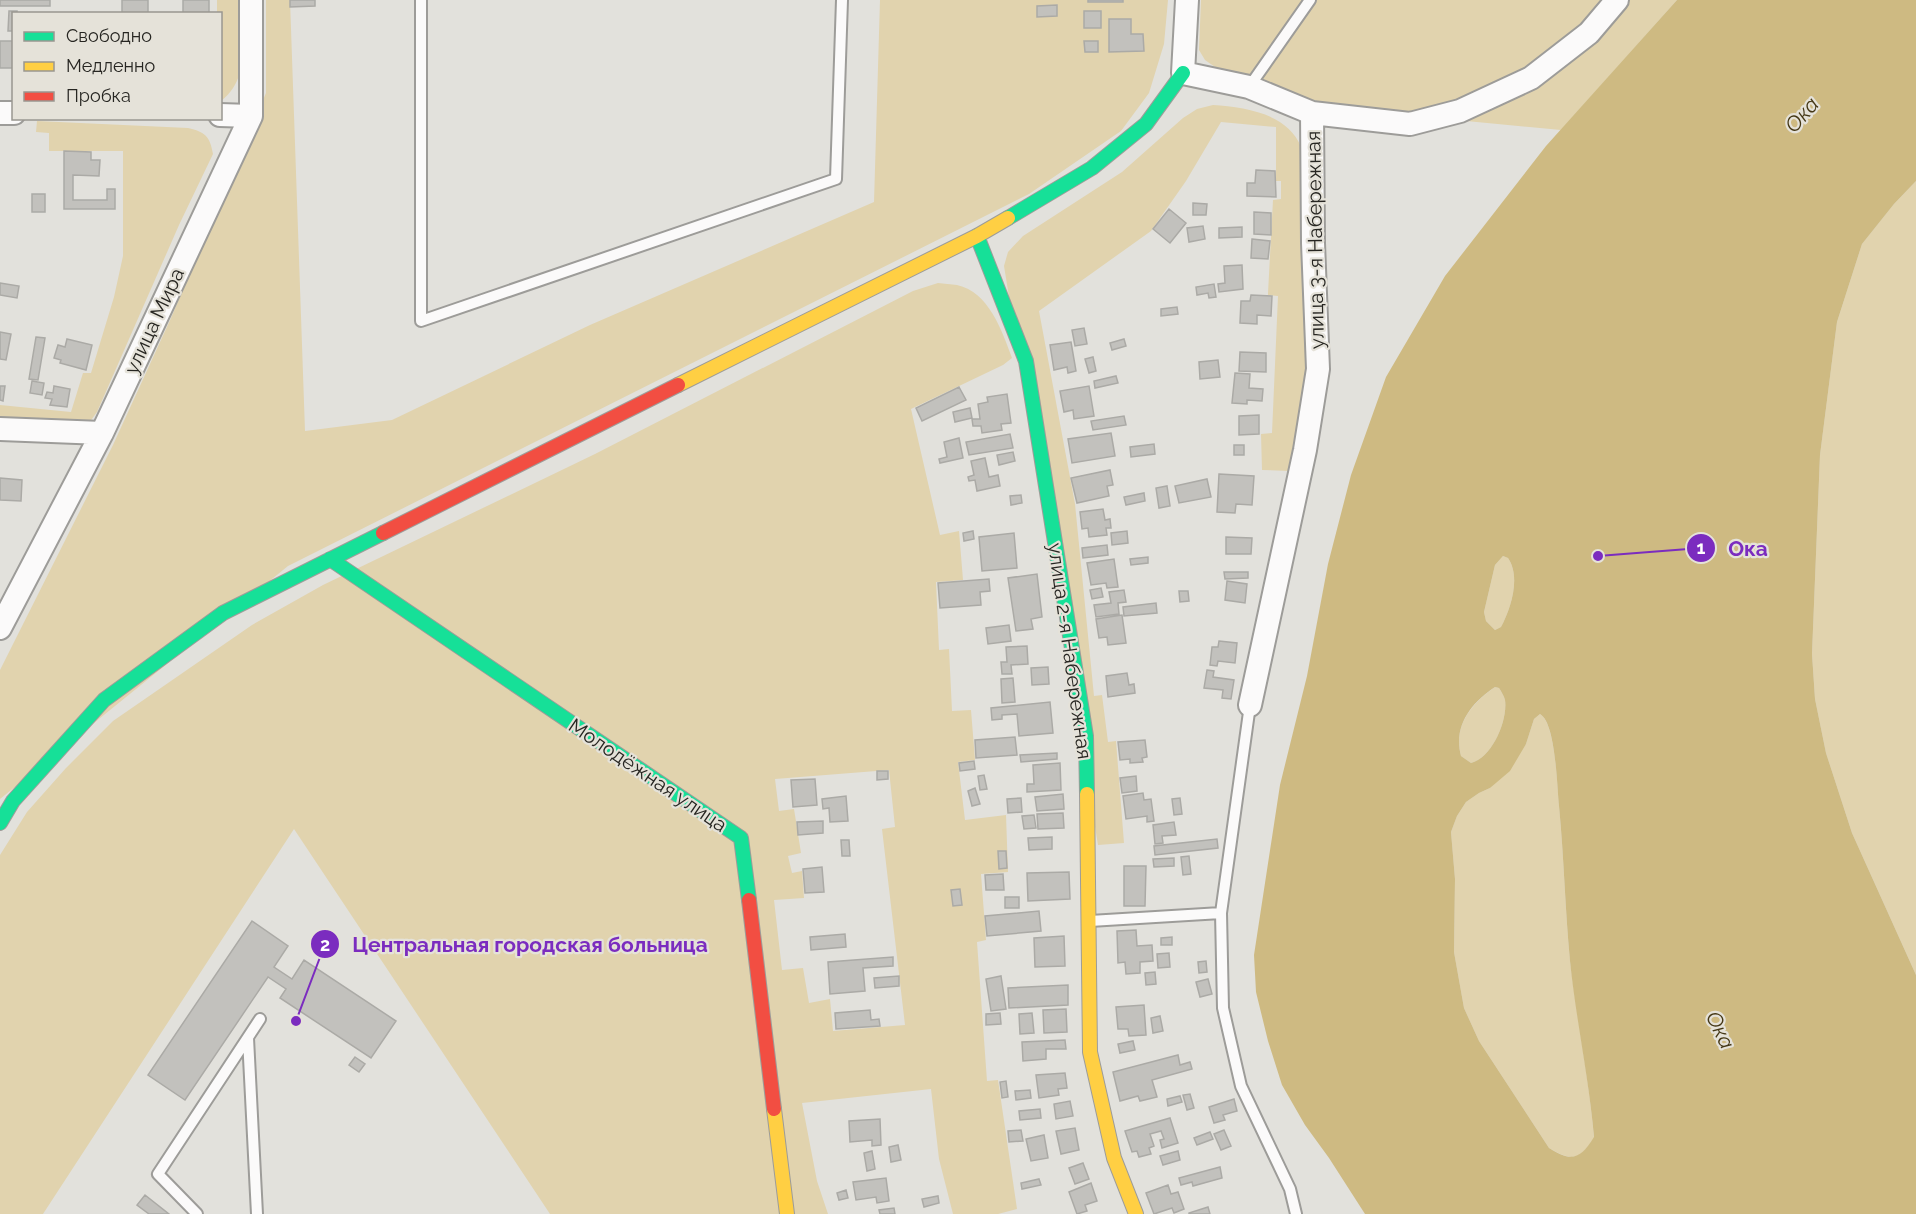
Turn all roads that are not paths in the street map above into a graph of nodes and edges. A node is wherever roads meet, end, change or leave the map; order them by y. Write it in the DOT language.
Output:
graph roads {
  1 [pos="251,0"];
  2 [pos="421,0"];
  3 [pos="842,0"];
  4 [pos="1187,0"];
  5 [pos="1310,0"];
  6 [pos="1617,0"];
  7 [pos="1183,73"];
  8 [pos="1249,87"];
  9 [pos="1312,112"];
  10 [pos="222,116"];
  11 [pos="251,116"];
  12 [pos="977,236"];
  13 [pos="0,429"];
  14 [pos="102,432"];
  15 [pos="330,560"];
  16 [pos="0,628"];
  17 [pos="1250,705"];
  18 [pos="0,823"];
  19 [pos="1221,914"];
  20 [pos="1089,921"];
  21 [pos="260,1019"];
  22 [pos="248,1037"];
  23 [pos="197,1214"];
  24 [pos="257,1214"];
  25 [pos="787,1214"];
  26 [pos="1136,1214"];
  27 [pos="1296,1214"];
  1 -- 11 [label="street, улица Мира"];
  2 -- 3 [label="lane"];
  4 -- 7 [label="street"];
  5 -- 8 [label="lane"];
  6 -- 9 [label="street, улица 3-я Набережная"];
  7 -- 8 [label="street"];
  7 -- 12 [label="street"];
  8 -- 9 [label="street"];
  9 -- 17 [label="street, улица 3-я Набережная"];
  10 -- 11 [label="street"];
  11 -- 14 [label="street, улица Мира"];
  12 -- 15 [label="street"];
  12 -- 20 [label="street, улица 2-я Набережная"];
  13 -- 14 [label="street"];
  14 -- 16 [label="street, улица Мира"];
  15 -- 18 [label="street"];
  15 -- 25 [label="street, Молодёжная улица"];
  17 -- 19 [label="lane"];
  19 -- 20 [label="lane"];
  19 -- 27 [label="lane"];
  20 -- 26 [label="street, улица 2-я Набережная"];
  21 -- 22 [label="lane"];
  22 -- 23 [label="lane"];
  22 -- 24 [label="lane"];
}
